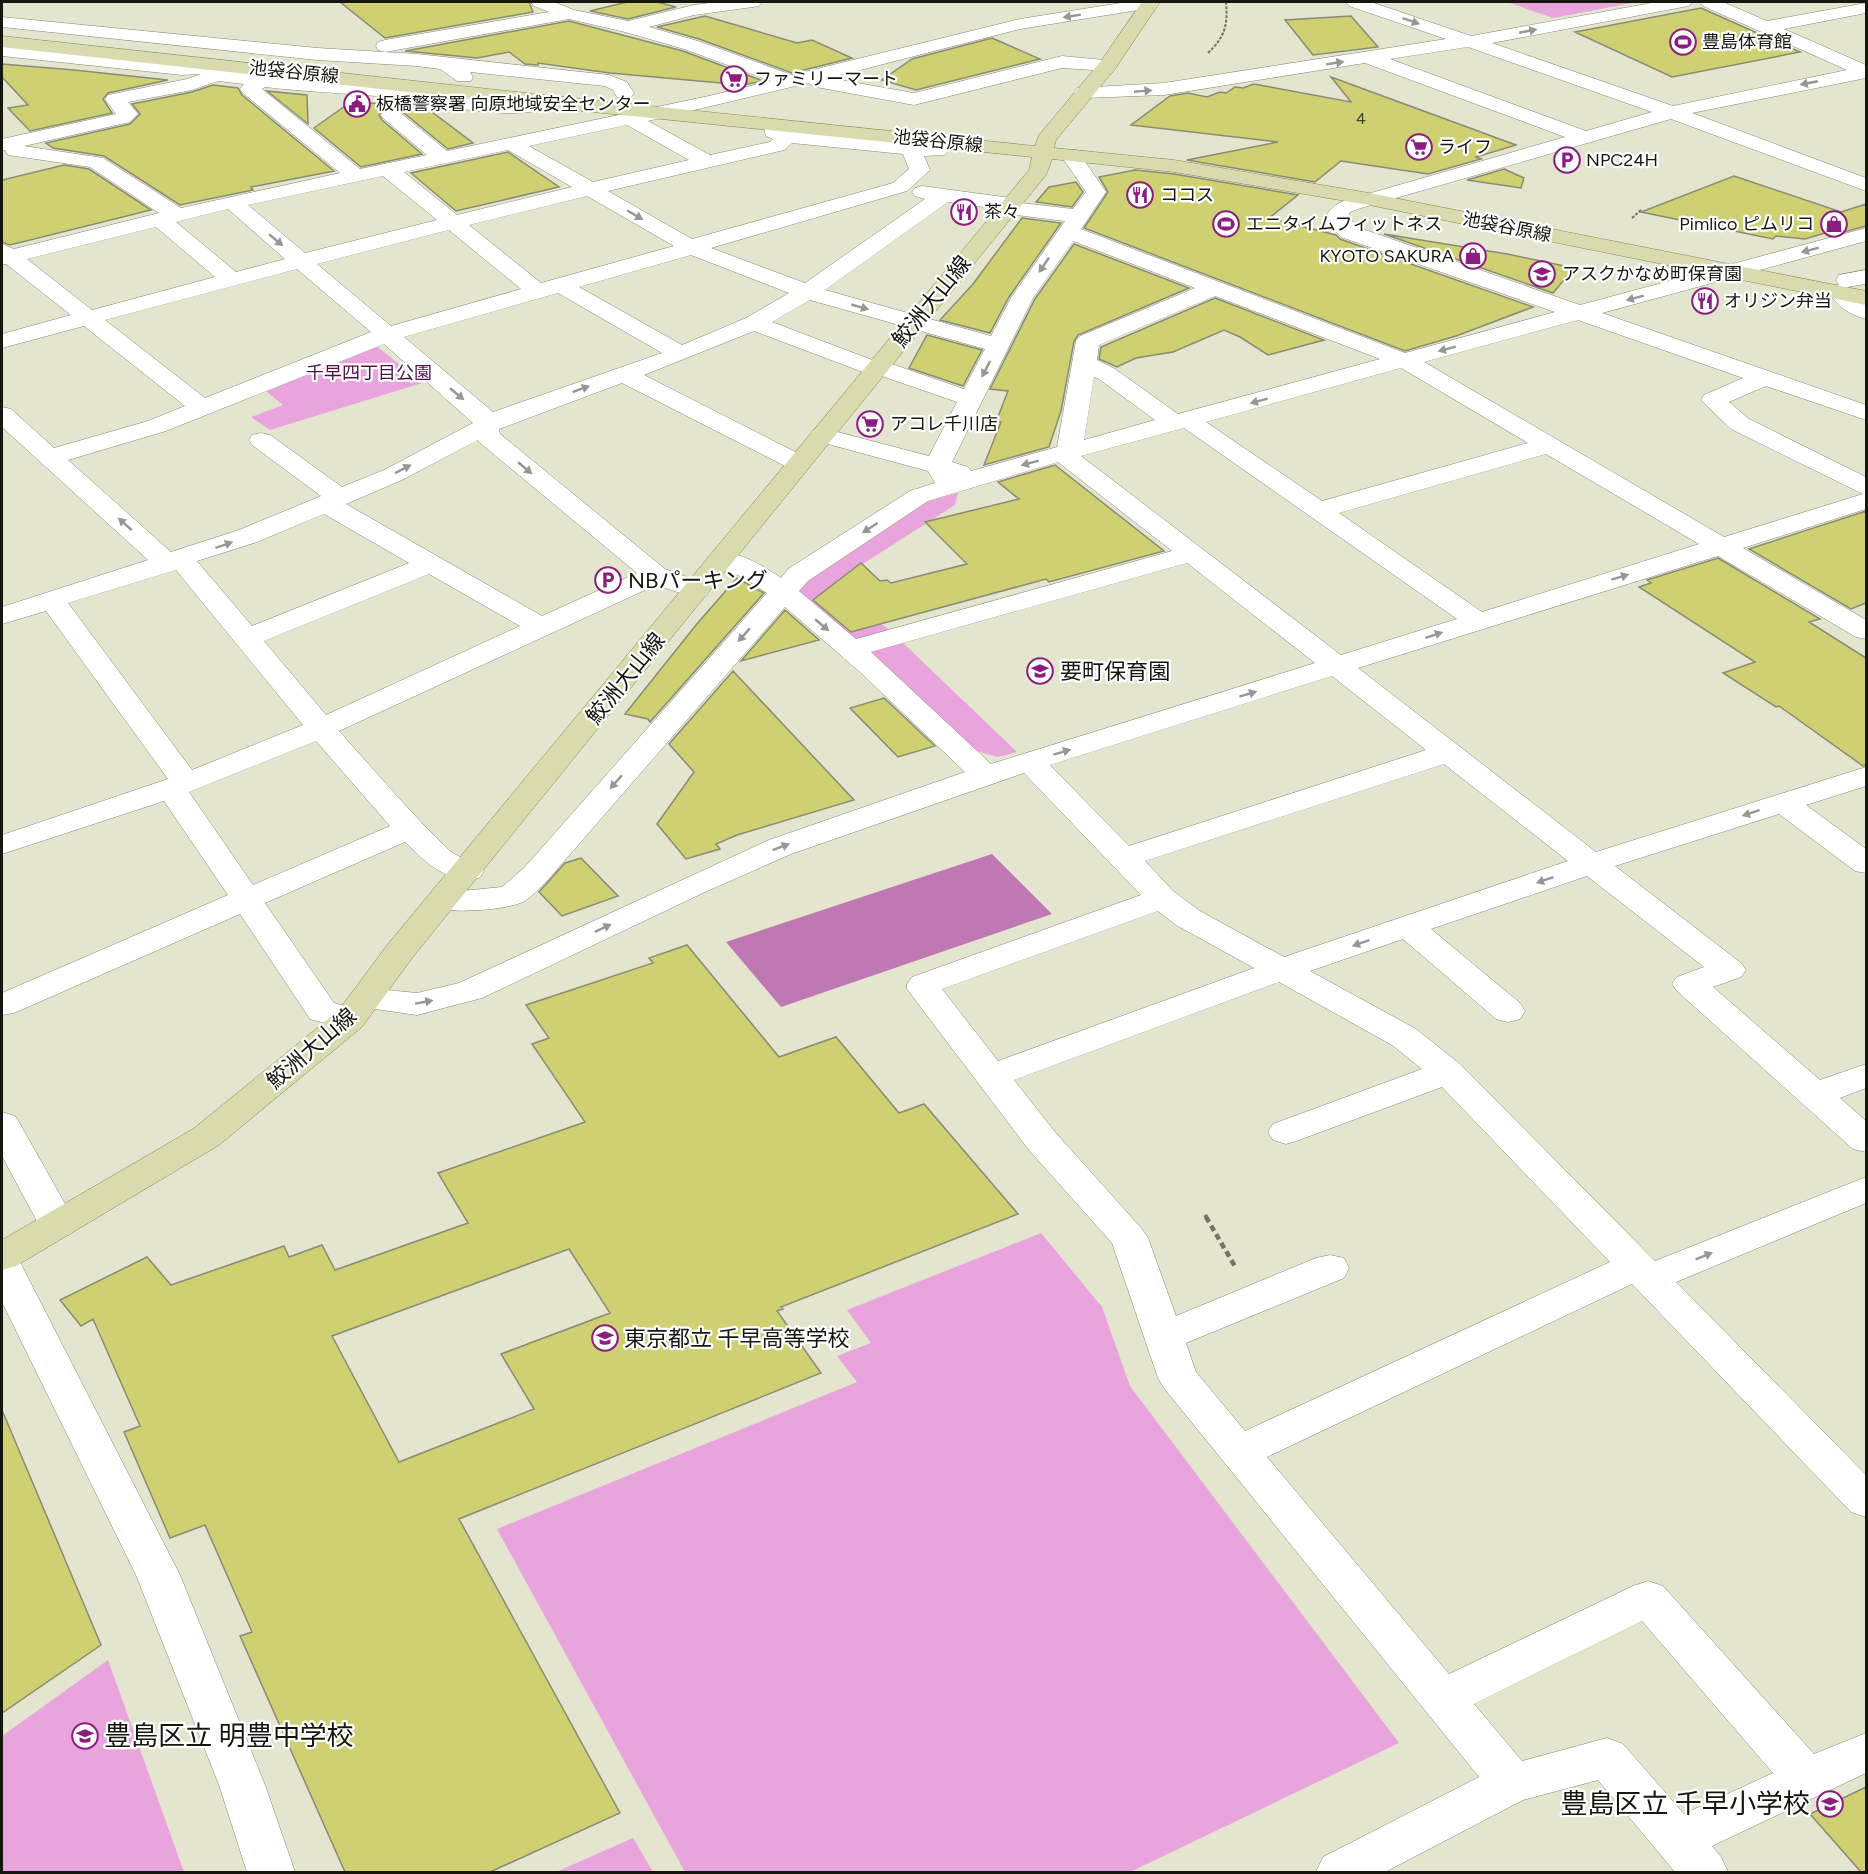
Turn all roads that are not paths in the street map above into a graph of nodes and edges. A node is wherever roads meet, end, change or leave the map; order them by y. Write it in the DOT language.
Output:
graph roads {
  1 [pos="540,2"];
  2 [pos="753,2"];
  3 [pos="1151,2"];
  4 [pos="1355,2"];
  5 [pos="1683,2"];
  6 [pos="1709,2"];
  7 [pos="1866,8"];
  8 [pos="569,14"];
  9 [pos="1830,15"];
  10 [pos="2,22"];
  11 [pos="1857,26"];
  12 [pos="629,27"];
  13 [pos="1766,27"];
  14 [pos="2,30"];
  15 [pos="2,41"];
  16 [pos="1471,42"];
  17 [pos="2,50"];
  18 [pos="353,56"];
  19 [pos="1367,58"];
  20 [pos="445,64"];
  21 [pos="1108,65"];
  22 [pos="218,70"];
  23 [pos="1866,72"];
  24 [pos="464,77"];
  25 [pos="261,80"];
  26 [pos="799,80"];
  27 [pos="1084,92"];
  28 [pos="624,93"];
  29 [pos="544,101"];
  30 [pos="709,102"];
  31 [pos="834,104"];
  32 [pos="658,111"];
  33 [pos="1671,112"];
  34 [pos="391,115"];
  35 [pos="628,118"];
  36 [pos="782,119"];
  37 [pos="891,123"];
  38 [pos="1585,137"];
  39 [pos="948,142"];
  40 [pos="512,144"];
  41 [pos="2,147"];
  42 [pos="1053,148"];
  43 [pos="911,149"];
  44 [pos="443,158"];
  45 [pos="706,161"];
  46 [pos="387,169"];
  47 [pos="355,175"];
  48 [pos="1866,185"];
  49 [pos="900,187"];
  50 [pos="590,189"];
  51 [pos="1396,192"];
  52 [pos="942,196"];
  53 [pos="1369,199"];
  54 [pos="232,202"];
  55 [pos="1009,206"];
  56 [pos="168,217"];
  57 [pos="453,224"];
  58 [pos="1076,228"];
  59 [pos="1866,234"];
  60 [pos="691,247"];
  61 [pos="4,255"];
  62 [pos="301,261"];
  63 [pos="1761,263"];
  64 [pos="1732,271"];
  65 [pos="231,279"];
  66 [pos="1855,283"];
  67 [pos="560,285"];
  68 [pos="1214,288"];
  69 [pos="537,291"];
  70 [pos="807,292"];
  71 [pos="1866,298"];
  72 [pos="1866,312"];
  73 [pos="1577,314"];
  74 [pos="89,318"];
  75 [pos="754,323"];
  76 [pos="914,323"];
  77 [pos="387,334"];
  78 [pos="2,341"];
  79 [pos="998,345"];
  80 [pos="681,354"];
  81 [pos="1405,361"];
  82 [pos="1084,363"];
  83 [pos="877,368"];
  84 [pos="623,374"];
  85 [pos="1764,378"];
  86 [pos="971,399"];
  87 [pos="202,408"];
  88 [pos="1866,413"];
  89 [pos="2,414"];
  90 [pos="1181,422"];
  91 [pos="486,427"];
  92 [pos="822,435"];
  93 [pos="261,440"];
  94 [pos="1549,445"];
  95 [pos="1066,453"];
  96 [pos="50,457"];
  97 [pos="798,463"];
  98 [pos="955,475"];
  99 [pos="1866,487"];
  100 [pos="333,501"];
  101 [pos="1866,501"];
  102 [pos="1317,511"];
  103 [pos="1722,545"];
  104 [pos="1191,555"];
  105 [pos="721,559"];
  106 [pos="175,561"];
  107 [pos="430,564"];
  108 [pos="655,576"];
  109 [pos="696,590"];
  110 [pos="782,591"];
  111 [pos="51,599"];
  112 [pos="2,616"];
  113 [pos="1477,621"];
  114 [pos="541,627"];
  115 [pos="1866,631"];
  116 [pos="247,638"];
  117 [pos="851,649"];
  118 [pos="1335,666"];
  119 [pos="321,728"];
  120 [pos="1447,753"];
  121 [pos="1031,762"];
  122 [pos="986,776"];
  123 [pos="1866,776"];
  124 [pos="178,786"];
  125 [pos="1784,803"];
  126 [pos="409,829"];
  127 [pos="4,839"];
  128 [pos="1124,858"];
  129 [pos="1590,864"];
  130 [pos="1866,864"];
  131 [pos="468,871"];
  132 [pos="1162,898"];
  133 [pos="248,899"];
  134 [pos="442,901"];
  135 [pos="1408,927"];
  136 [pos="1280,970"];
  137 [pos="2,1005"];
  138 [pos="358,1009"];
  139 [pos="1508,1011"];
  140 [pos="1448,1072"];
  141 [pos="1866,1075"];
  142 [pos="991,1076"];
  143 [pos="1815,1095"];
  144 [pos="2,1124"];
  145 [pos="1286,1132"];
  146 [pos="1866,1140"];
  147 [pos="1866,1189"];
  148 [pos="58,1225"];
  149 [pos="2,1257"];
  150 [pos="2,1264"];
  151 [pos="1330,1268"];
  152 [pos="1644,1271"];
  153 [pos="1164,1336"];
  154 [pos="1239,1452"];
  155 [pos="1866,1501"];
  156 [pos="1442,1698"];
  157 [pos="1866,1752"];
  158 [pos="1808,1779"];
  159 [pos="1512,1783"];
  160 [pos="1691,1856"];
  161 [pos="271,1872"];
  162 [pos="1340,1872"];
  1 -- 8 [label="street"];
  2 -- 12 [label="street"];
  3 -- 21 [label="main road, 鮫洲大山線"];
  3 -- 26 [label="street, one-way"];
  4 -- 16 [label="street, one-way"];
  16 -- 5 [label="street, one-way"];
  6 -- 13 [label="street"];
  7 -- 9 [label="street"];
  8 -- 12 [label="street"];
  8 -- 18 [label="street"];
  9 -- 11 [label="street"];
  9 -- 13 [label="street"];
  10 -- 18 [label="street"];
  12 -- 26 [label="street"];
  13 -- 23 [label="street"];
  14 -- 24 [label="main road, 池袋谷原線"];
  15 -- 22 [label="main road, 池袋谷原線"];
  16 -- 19 [label="street"];
  16 -- 33 [label="street"];
  17 -- 22 [label="street"];
  18 -- 20 [label="street"];
  27 -- 19 [label="street, one-way"];
  19 -- 38 [label="street"];
  20 -- 24 [label="street"];
  20 -- 28 [label="street"];
  21 -- 26 [label="street"];
  21 -- 27 [label="main road, 鮫洲大山線"];
  22 -- 25 [label="street"];
  22 -- 29 [label="main road, 池袋谷原線"];
  22 -- 41 [label="street"];
  23 -- 33 [label="street, one-way"];
  24 -- 28 [label="main road, 池袋谷原線"];
  25 -- 29 [label="street"];
  25 -- 47 [label="street"];
  26 -- 30 [label="street"];
  27 -- 42 [label="main road, 鮫洲大山線"];
  28 -- 30 [label="main road, 池袋谷原線"];
  29 -- 32 [label="main road, 池袋谷原線"];
  30 -- 32 [label="street"];
  30 -- 36 [label="main road, 池袋谷原線"];
  31 -- 37 [label="street"];
  32 -- 35 [label="street"];
  32 -- 36 [label="main road, 池袋谷原線"];
  33 -- 38 [label="street"];
  33 -- 48 [label="street"];
  34 -- 44 [label="street"];
  35 -- 40 [label="street"];
  35 -- 45 [label="street"];
  36 -- 37 [label="main road, 池袋谷原線"];
  36 -- 39 [label="main road, 池袋谷原線"];
  36 -- 43 [label="street"];
  36 -- 45 [label="street"];
  37 -- 42 [label="main road, 池袋谷原線"];
  38 -- 51 [label="street"];
  39 -- 42 [label="main road, 池袋谷原線"];
  39 -- 43 [label="street"];
  40 -- 44 [label="street"];
  40 -- 50 [label="street"];
  41 -- 56 [label="street"];
  42 -- 51 [label="main road, 池袋谷原線"];
  42 -- 53 [label="main road, 池袋谷原線"];
  42 -- 55 [label="main road, 鮫洲大山線"];
  42 -- 58 [label="street"];
  43 -- 49 [label="street"];
  44 -- 46 [label="street"];
  45 -- 50 [label="street"];
  46 -- 47 [label="street"];
  46 -- 57 [label="street"];
  47 -- 54 [label="street"];
  49 -- 52 [label="street"];
  49 -- 60 [label="street"];
  50 -- 57 [label="street"];
  50 -- 60 [label="street, one-way"];
  51 -- 53 [label="street"];
  51 -- 63 [label="main road, 池袋谷原線"];
  52 -- 55 [label="street"];
  52 -- 70 [label="street"];
  53 -- 64 [label="main road, 池袋谷原線"];
  53 -- 73 [label="street"];
  54 -- 56 [label="street"];
  54 -- 62 [label="street, one-way"];
  55 -- 58 [label="street"];
  55 -- 76 [label="main road, 鮫洲大山線"];
  56 -- 61 [label="street"];
  56 -- 65 [label="street"];
  57 -- 62 [label="street"];
  57 -- 69 [label="street"];
  58 -- 68 [label="street"];
  58 -- 79 [label="street, one-way"];
  58 -- 98 [label="street"];
  59 -- 63 [label="street, one-way"];
  60 -- 67 [label="street"];
  60 -- 70 [label="street"];
  61 -- 74 [label="street"];
  62 -- 65 [label="street"];
  62 -- 77 [label="street"];
  63 -- 64 [label="street"];
  63 -- 66 [label="main road, 池袋谷原線"];
  64 -- 66 [label="main road, 池袋谷原線"];
  64 -- 73 [label="street, one-way"];
  65 -- 74 [label="street"];
  66 -- 71 [label="main road, 池袋谷原線"];
  66 -- 72 [label="street"];
  67 -- 69 [label="street"];
  67 -- 80 [label="street"];
  68 -- 81 [label="street"];
  68 -- 82 [label="street"];
  69 -- 77 [label="street"];
  70 -- 75 [label="street"];
  70 -- 76 [label="street, one-way"];
  73 -- 81 [label="street, one-way"];
  73 -- 85 [label="street"];
  74 -- 78 [label="street"];
  74 -- 87 [label="street"];
  75 -- 80 [label="street"];
  75 -- 83 [label="street"];
  76 -- 79 [label="street"];
  76 -- 83 [label="main road, 鮫洲大山線"];
  77 -- 87 [label="street"];
  77 -- 91 [label="street, one-way"];
  79 -- 86 [label="street, one-way"];
  80 -- 84 [label="street"];
  81 -- 90 [label="street, one-way"];
  81 -- 94 [label="street"];
  82 -- 90 [label="street"];
  82 -- 95 [label="street"];
  83 -- 86 [label="street"];
  83 -- 92 [label="main road, 鮫洲大山線"];
  91 -- 84 [label="street, one-way"];
  84 -- 97 [label="street"];
  85 -- 88 [label="street"];
  85 -- 99 [label="street"];
  86 -- 98 [label="street"];
  87 -- 96 [label="street"];
  89 -- 96 [label="street"];
  90 -- 95 [label="street"];
  90 -- 102 [label="street"];
  100 -- 91 [label="street, one-way"];
  91 -- 108 [label="street, one-way"];
  92 -- 97 [label="main road, 鮫洲大山線"];
  92 -- 98 [label="street"];
  93 -- 100 [label="street"];
  94 -- 102 [label="street"];
  94 -- 103 [label="street"];
  95 -- 98 [label="street, one-way"];
  95 -- 104 [label="street"];
  106 -- 96 [label="street, one-way"];
  97 -- 105 [label="main road, 鮫洲大山線"];
  98 -- 110 [label="street, one-way"];
  106 -- 100 [label="street, one-way"];
  100 -- 107 [label="street"];
  101 -- 103 [label="street"];
  102 -- 113 [label="street"];
  113 -- 103 [label="street, one-way"];
  103 -- 115 [label="street"];
  104 -- 117 [label="street"];
  104 -- 118 [label="street"];
  105 -- 109 [label="main road, 鮫洲大山線"];
  105 -- 110 [label="street"];
  106 -- 111 [label="street"];
  106 -- 116 [label="street"];
  107 -- 114 [label="street"];
  107 -- 116 [label="street"];
  108 -- 109 [label="street"];
  108 -- 114 [label="street"];
  109 -- 131 [label="main road, 鮫洲大山線"];
  110 -- 117 [label="street, one-way"];
  110 -- 134 [label="street, one-way"];
  111 -- 112 [label="street"];
  111 -- 124 [label="street"];
  118 -- 113 [label="street, one-way"];
  114 -- 119 [label="street"];
  116 -- 119 [label="street"];
  117 -- 122 [label="street"];
  118 -- 120 [label="street"];
  121 -- 118 [label="street, one-way"];
  119 -- 124 [label="street"];
  119 -- 126 [label="street"];
  120 -- 128 [label="street"];
  120 -- 129 [label="street"];
  121 -- 122 [label="street"];
  121 -- 128 [label="street"];
  138 -- 122 [label="street, one-way"];
  123 -- 125 [label="street"];
  124 -- 127 [label="street"];
  124 -- 133 [label="street"];
  125 -- 129 [label="street, one-way"];
  125 -- 130 [label="street"];
  126 -- 131 [label="street"];
  126 -- 133 [label="street"];
  128 -- 132 [label="street"];
  129 -- 135 [label="street, one-way"];
  129 -- 143 [label="street"];
  131 -- 134 [label="main road, 鮫洲大山線"];
  132 -- 136 [label="street"];
  132 -- 142 [label="street"];
  133 -- 137 [label="street"];
  133 -- 138 [label="street"];
  134 -- 138 [label="main road, 鮫洲大山線"];
  135 -- 136 [label="street, one-way"];
  135 -- 139 [label="street"];
  136 -- 140 [label="street"];
  136 -- 142 [label="street"];
  138 -- 148 [label="main road, 鮫洲大山線"];
  140 -- 145 [label="street"];
  140 -- 152 [label="street"];
  141 -- 143 [label="street"];
  142 -- 153 [label="street"];
  143 -- 146 [label="street"];
  144 -- 148 [label="street"];
  152 -- 147 [label="street, one-way"];
  148 -- 149 [label="main road, 鮫洲大山線"];
  150 -- 161 [label="street"];
  151 -- 153 [label="street"];
  152 -- 154 [label="street"];
  152 -- 155 [label="street"];
  153 -- 154 [label="street"];
  154 -- 156 [label="street"];
  156 -- 158 [label="street"];
  156 -- 159 [label="street"];
  157 -- 158 [label="street"];
  158 -- 160 [label="street"];
  159 -- 160 [label="street"];
  159 -- 162 [label="street"];
}
